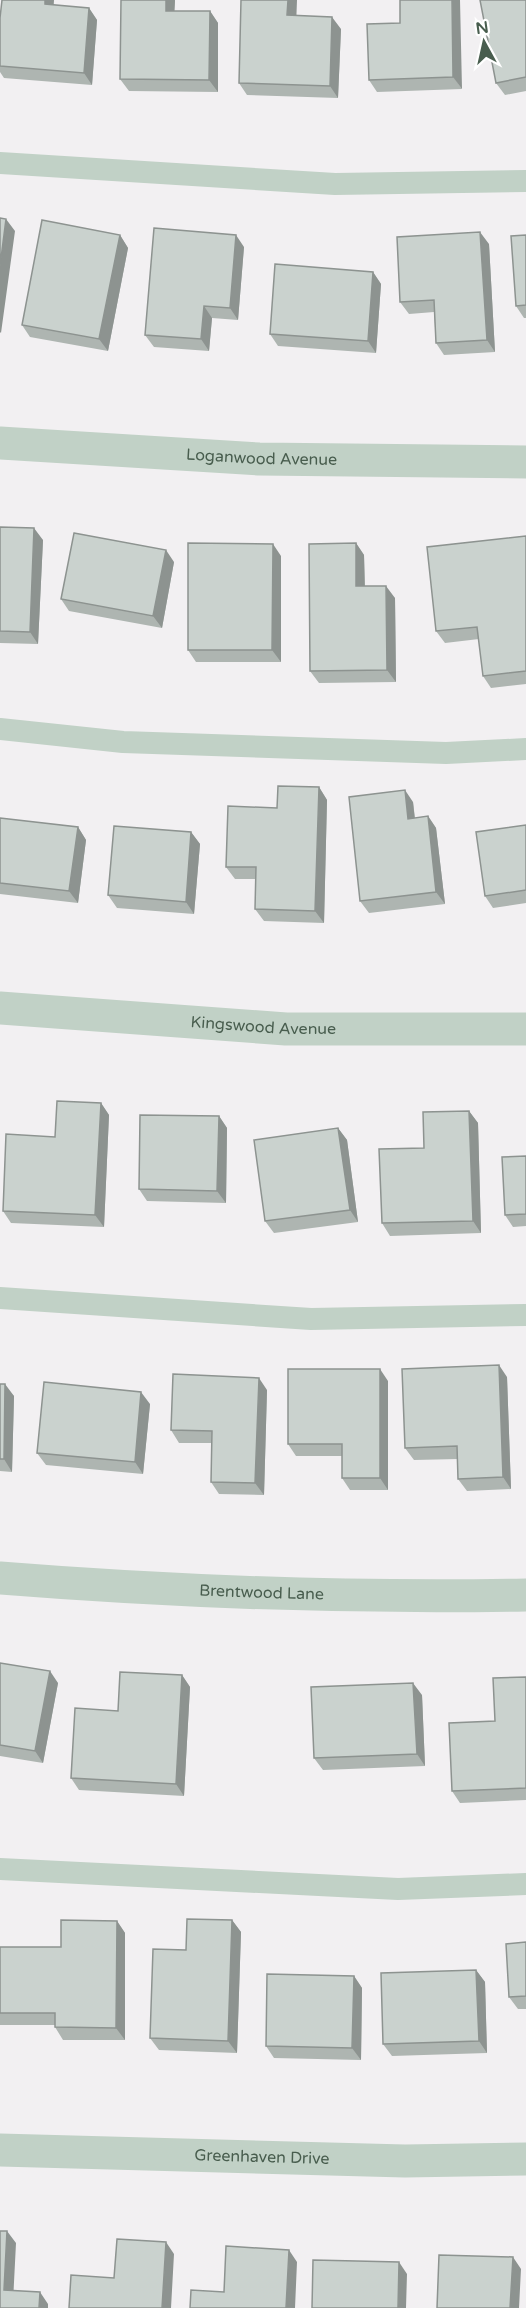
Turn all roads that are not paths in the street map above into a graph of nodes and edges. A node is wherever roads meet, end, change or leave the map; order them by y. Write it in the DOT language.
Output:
graph roads {
  1 [pos="0,163"];
  2 [pos="526,181"];
  3 [pos="0,442"];
  4 [pos="526,462"];
  5 [pos="0,729"];
  6 [pos="526,749"];
  7 [pos="0,1008"];
  8 [pos="526,1029"];
  9 [pos="0,1298"];
  10 [pos="526,1315"];
  11 [pos="0,1578"];
  12 [pos="526,1596"];
  13 [pos="0,1869"];
  14 [pos="526,1884"];
  15 [pos="0,2150"];
  16 [pos="526,2159"];
  1 -- 2 [label="lane"];
  3 -- 4 [label="street, Loganwood Avenue"];
  5 -- 6 [label="lane"];
  7 -- 8 [label="street, Kingswood Avenue"];
  9 -- 10 [label="lane"];
  11 -- 12 [label="street, Brentwood Lane"];
  13 -- 14 [label="lane"];
  15 -- 16 [label="street, Greenhaven Drive"];
}
